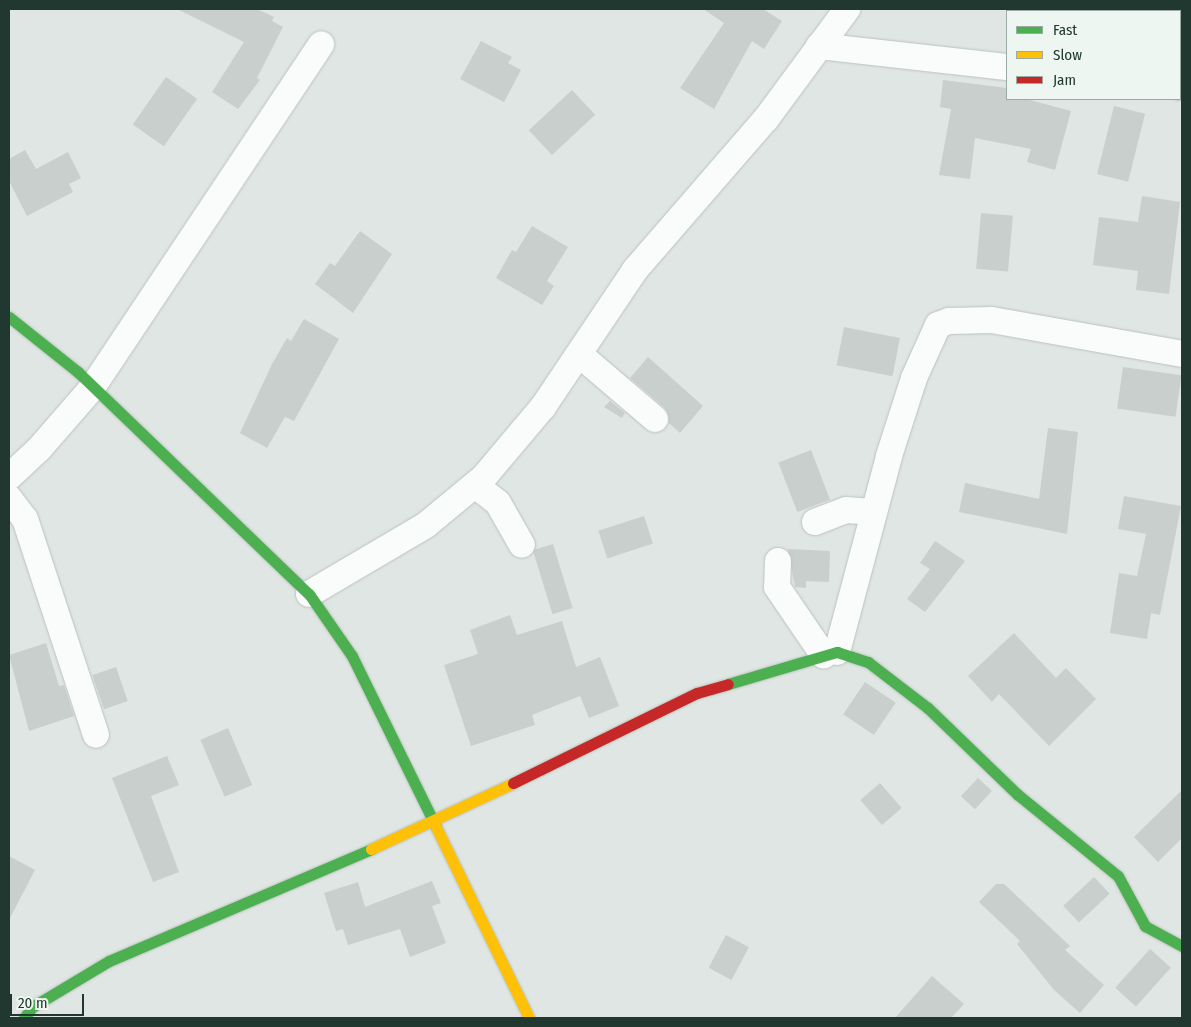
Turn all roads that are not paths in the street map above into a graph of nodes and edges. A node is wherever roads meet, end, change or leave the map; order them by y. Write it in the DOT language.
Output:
graph roads {
  1 [pos="847,9"];
  2 [pos="322,44"];
  3 [pos="819,46"];
  4 [pos="1006,67"];
  5 [pos="9,317"];
  6 [pos="579,354"];
  7 [pos="1182,354"];
  8 [pos="92,388"];
  9 [pos="655,420"];
  10 [pos="9,477"];
  11 [pos="475,485"];
  12 [pos="9,498"];
  13 [pos="873,512"];
  14 [pos="815,522"];
  15 [pos="522,545"];
  16 [pos="778,561"];
  17 [pos="309,594"];
  18 [pos="830,654"];
  19 [pos="96,735"];
  20 [pos="435,822"];
  21 [pos="1182,946"];
  22 [pos="24,1018"];
  23 [pos="529,1018"];
  1 -- 3 [label="street"];
  2 -- 8 [label="street"];
  3 -- 4 [label="street"];
  3 -- 6 [label="street"];
  5 -- 8 [label="street"];
  6 -- 9 [label="street"];
  6 -- 11 [label="street"];
  7 -- 13 [label="street"];
  8 -- 10 [label="street"];
  8 -- 17 [label="street"];
  11 -- 15 [label="street"];
  11 -- 17 [label="street"];
  12 -- 19 [label="street"];
  13 -- 14 [label="street"];
  13 -- 18 [label="street"];
  16 -- 18 [label="street"];
  17 -- 20 [label="street"];
  18 -- 20 [label="street"];
  18 -- 21 [label="street"];
  20 -- 22 [label="street"];
  20 -- 23 [label="street"];
}
